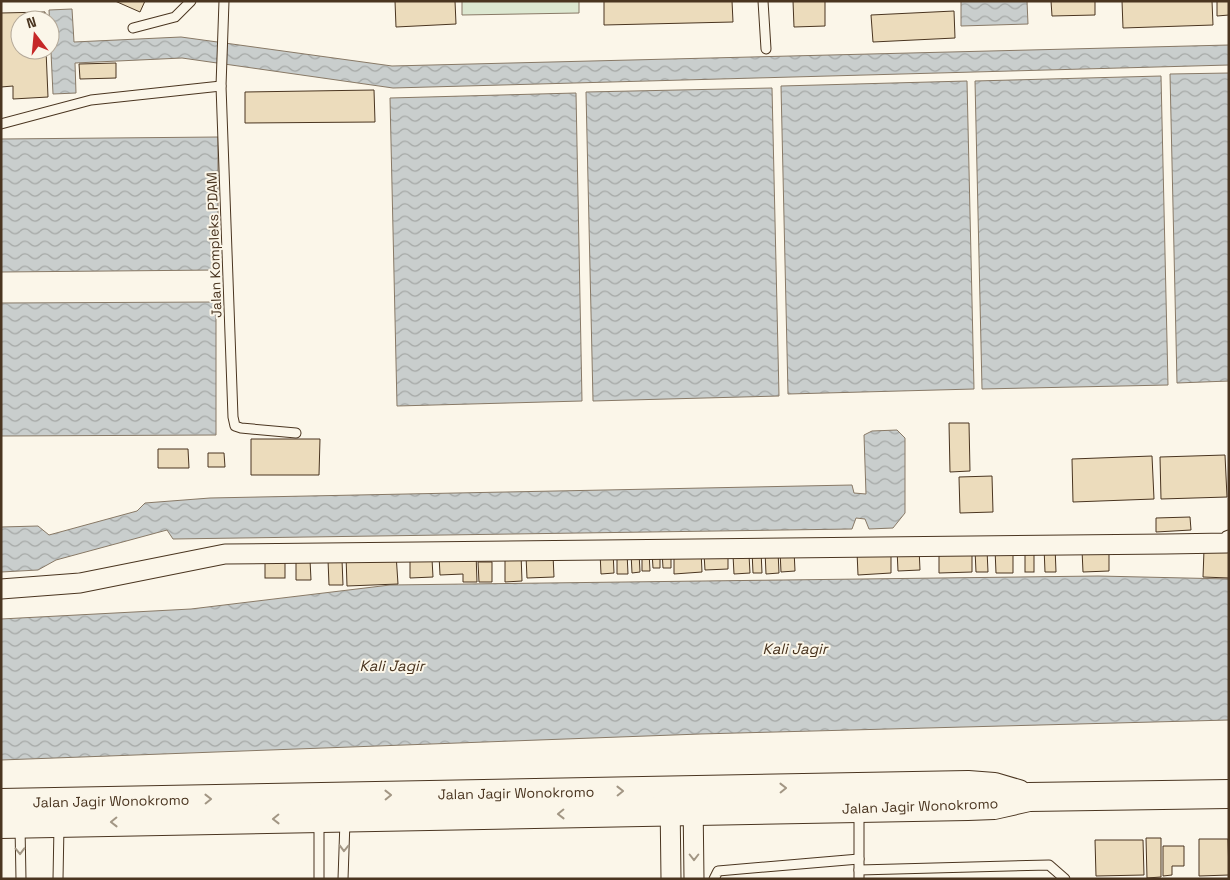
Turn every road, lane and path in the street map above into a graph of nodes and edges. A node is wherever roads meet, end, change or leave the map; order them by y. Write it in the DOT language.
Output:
graph roads {
  1 [pos="191,1"];
  2 [pos="224,1"];
  3 [pos="763,1"];
  4 [pos="133,28"];
  5 [pos="766,49"];
  6 [pos="221,86"];
  7 [pos="1,124"];
  8 [pos="296,433"];
  9 [pos="1228,542"];
  10 [pos="1,589"];
  11 [pos="1229,794"];
  12 [pos="859,797"];
  13 [pos="681,801"];
  14 [pos="332,807"];
  15 [pos="13,813"];
  16 [pos="60,823"];
  17 [pos="859,859"];
  18 [pos="859,874"];
  19 [pos="21,879"];
  20 [pos="58,879"];
  21 [pos="319,879"];
  22 [pos="343,879"];
  23 [pos="670,879"];
  24 [pos="694,879"];
  25 [pos="714,879"];
  26 [pos="1065,879"];
  1 -- 4 [label="lane"];
  2 -- 6 [label="lane, Jalan Kompleks PDAM"];
  3 -- 5 [label="lane"];
  6 -- 7 [label="lane"];
  6 -- 8 [label="lane, Jalan Kompleks PDAM"];
  9 -- 10 [label="street"];
  11 -- 12 [label="main road, Jalan Jagir Wonokromo"];
  12 -- 13 [label="main road, Jalan Jagir Wonokromo"];
  12 -- 17 [label="lane"];
  13 -- 14 [label="main road, Jalan Jagir Wonokromo"];
  13 -- 23 [label="street"];
  13 -- 24 [label="street, one-way"];
  15 -- 14 [label="main road, Jalan Jagir Wonokromo, one-way"];
  14 -- 16 [label="main road, Jalan Jagir Wonokromo, one-way"];
  14 -- 21 [label="lane"];
  14 -- 22 [label="lane, one-way"];
  15 -- 16 [label="main road, Jalan Jagir Wonokromo"];
  15 -- 19 [label="lane, one-way"];
  16 -- 20 [label="lane"];
  17 -- 18 [label="lane"];
  17 -- 25 [label="lane"];
  18 -- 26 [label="lane"];
}
